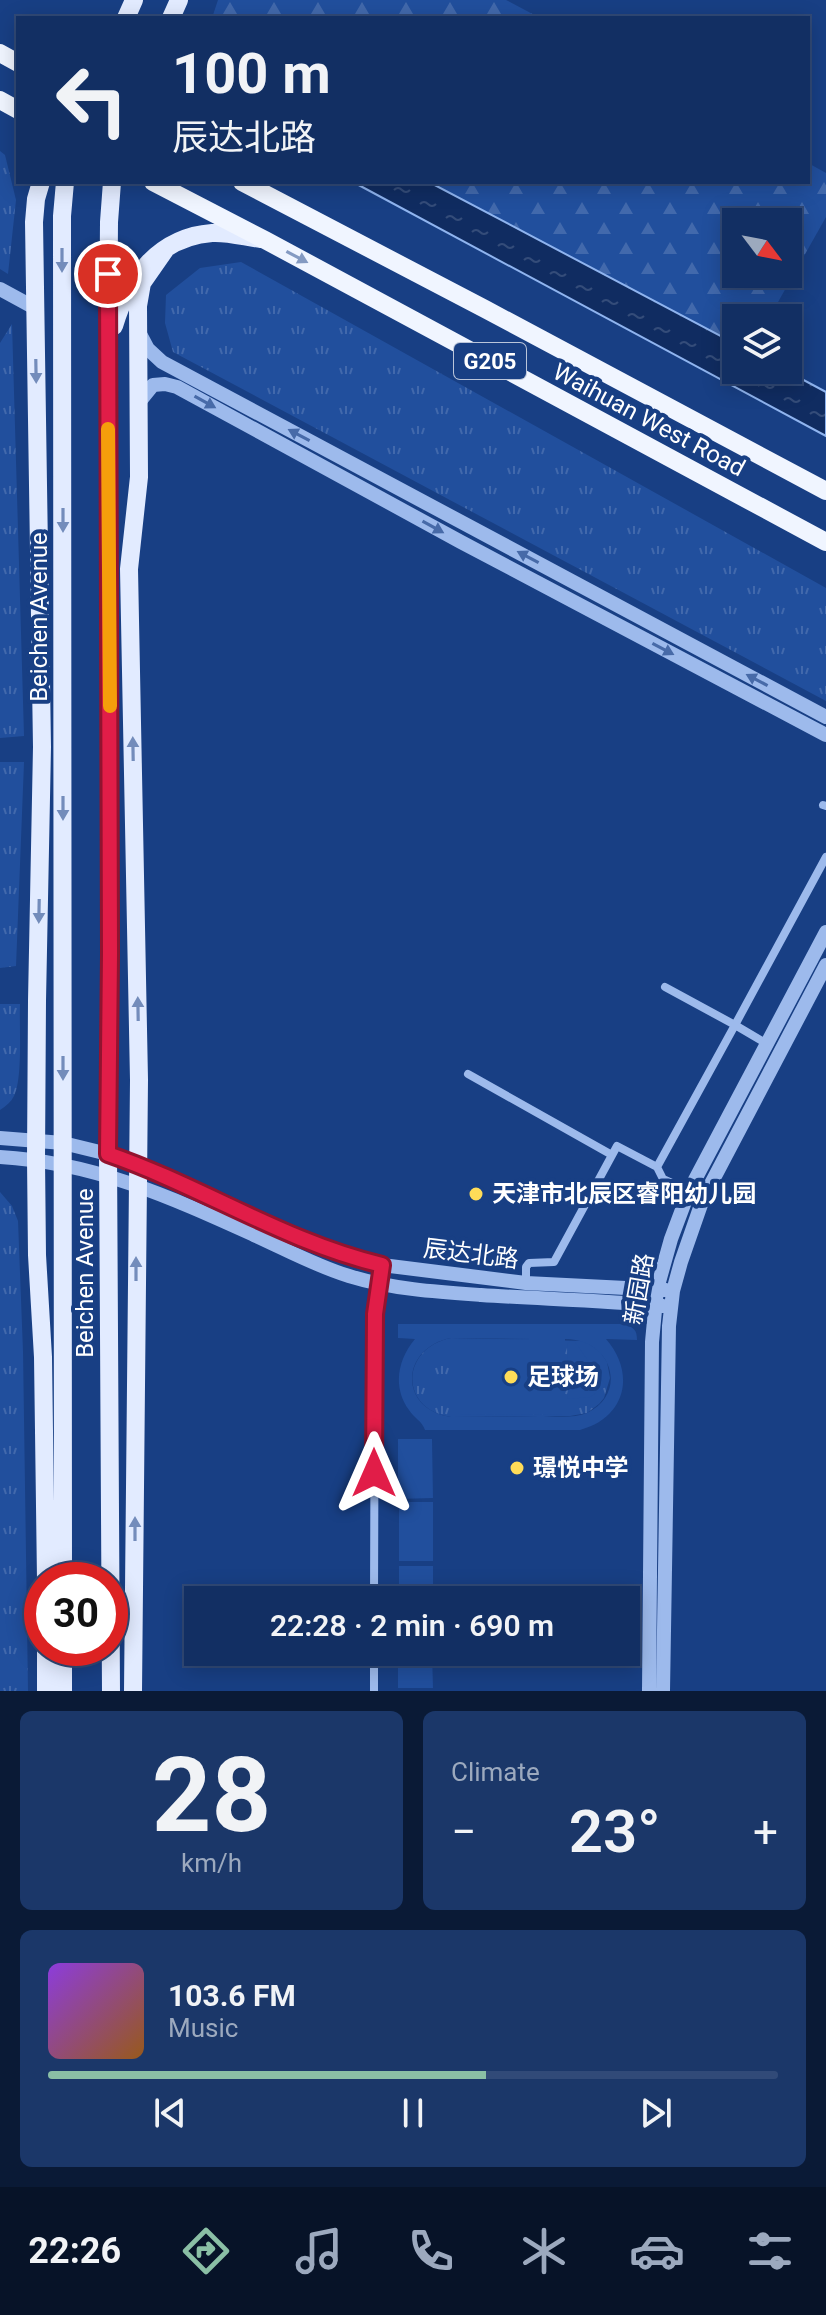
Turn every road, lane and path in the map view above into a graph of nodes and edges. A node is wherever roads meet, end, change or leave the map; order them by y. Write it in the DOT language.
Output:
graph roads {
  1 [pos="41,184"];
  2 [pos="65,184"];
  3 [pos="112,184"];
  4 [pos="157,184"];
  5 [pos="246,184"];
  6 [pos="265,240"];
  7 [pos="165,250"];
  8 [pos="0,289"];
  9 [pos="35,308"];
  10 [pos="138,328"];
  11 [pos="108,352"];
  12 [pos="140,401"];
  13 [pos="826,491"];
  14 [pos="826,542"];
  15 [pos="826,717"];
  16 [pos="826,735"];
  17 [pos="826,857"];
  18 [pos="826,932"];
  19 [pos="826,965"];
  20 [pos="665,987"];
  21 [pos="735,1025"];
  22 [pos="773,1047"];
  23 [pos="468,1074"];
  24 [pos="0,1138"];
  25 [pos="36,1139"];
  26 [pos="63,1143"];
  27 [pos="108,1154"];
  28 [pos="612,1155"];
  29 [pos="0,1157"];
  30 [pos="36,1159"];
  31 [pos="62,1163"];
  32 [pos="138,1164"];
  33 [pos="657,1167"];
  34 [pos="108,1175"];
  35 [pos="138,1185"];
  36 [pos="689,1191"];
  37 [pos="382,1265"];
  38 [pos="379,1283"];
  39 [pos="657,1289"];
  40 [pos="526,1290"];
  41 [pos="673,1291"];
  42 [pos="654,1305"];
  43 [pos="671,1307"];
  44 [pos="46,1562"];
  45 [pos="63,1562"];
  46 [pos="110,1562"];
  47 [pos="374,1586"];
  48 [pos="46,1666"];
  49 [pos="63,1666"];
  50 [pos="111,1666"];
  51 [pos="374,1666"];
  52 [pos="46,1691"];
  53 [pos="63,1691"];
  54 [pos="111,1691"];
  55 [pos="124,1691"];
  56 [pos="133,1691"];
  57 [pos="374,1691"];
  58 [pos="649,1691"];
  59 [pos="663,1691"];
  1 -- 9 [label="main road"];
  2 -- 26 [label="main road, Beichen Avenue, one-way"];
  3 -- 11 [label="main road, Beichen Avenue"];
  4 -- 6 [label="highway, Waihuan West Road / G205"];
  5 -- 13 [label="highway, Waihuan West Road / G205"];
  6 -- 7 [label="main road"];
  6 -- 14 [label="highway, Waihuan West Road / G205, one-way"];
  7 -- 10 [label="main road"];
  7 -- 11 [label="main road"];
  8 -- 9 [label="street"];
  9 -- 25 [label="main road, one-way"];
  10 -- 12 [label="main road"];
  15 -- 10 [label="street, one-way"];
  11 -- 27 [label="main road, Beichen Avenue"];
  12 -- 16 [label="street, one-way"];
  32 -- 12 [label="main road, one-way"];
  17 -- 21 [label="street"];
  18 -- 22 [label="street, 新园路"];
  19 -- 22 [label="street, 新园路"];
  20 -- 21 [label="street"];
  21 -- 22 [label="street"];
  21 -- 33 [label="street"];
  22 -- 36 [label="street, 新园路"];
  22 -- 41 [label="street, 新园路"];
  23 -- 28 [label="street"];
  24 -- 25 [label="street, 辰达北路"];
  25 -- 26 [label="street, 辰达北路"];
  25 -- 30 [label="main road"];
  26 -- 27 [label="street, 辰达北路"];
  26 -- 31 [label="main road, Beichen Avenue"];
  27 -- 32 [label="street, 辰达北路"];
  27 -- 34 [label="main road, Beichen Avenue"];
  28 -- 33 [label="street"];
  28 -- 40 [label="street"];
  29 -- 30 [label="street, 辰达北路"];
  30 -- 31 [label="street, 辰达北路"];
  30 -- 44 [label="main road"];
  31 -- 34 [label="street, 辰达北路"];
  31 -- 45 [label="main road, Beichen Avenue"];
  32 -- 35 [label="main road"];
  32 -- 37 [label="street, 辰达北路"];
  33 -- 36 [label="street"];
  34 -- 35 [label="street, 辰达北路"];
  34 -- 46 [label="main road, Beichen Avenue"];
  35 -- 38 [label="street, 辰达北路"];
  56 -- 35 [label="main road, one-way"];
  36 -- 39 [label="street, 新园路"];
  37 -- 38 [label="street"];
  37 -- 40 [label="street, 辰达北路"];
  38 -- 40 [label="street, 辰达北路"];
  38 -- 47 [label="street"];
  39 -- 40 [label="street, 辰达北路"];
  39 -- 41 [label="street, 辰达北路"];
  39 -- 42 [label="street, 新园路"];
  40 -- 42 [label="street, 辰达北路"];
  41 -- 43 [label="street, 新园路"];
  42 -- 43 [label="street, 辰达北路"];
  42 -- 58 [label="street, 新园路"];
  43 -- 59 [label="street, 新园路"];
  48 -- 52 [label="main road"];
  49 -- 53 [label="main road"];
  50 -- 54 [label="main road, Beichen Avenue"];
  50 -- 55 [label="street"];
  51 -- 57 [label="street"];
}
